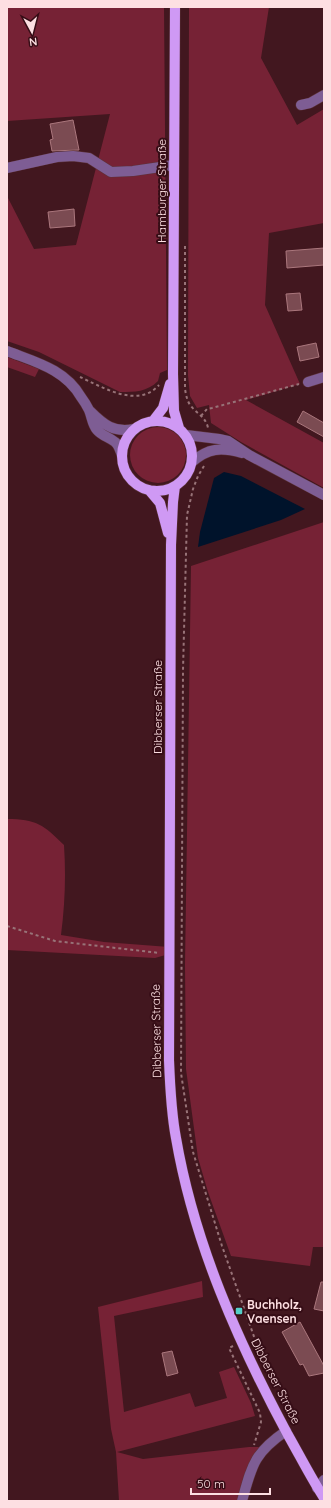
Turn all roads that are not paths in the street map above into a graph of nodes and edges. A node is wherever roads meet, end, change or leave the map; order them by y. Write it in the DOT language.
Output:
graph roads {
  1 [pos="175,7"];
  2 [pos="324,95"];
  3 [pos="301,105"];
  4 [pos="174,165"];
  5 [pos="7,168"];
  6 [pos="7,351"];
  7 [pos="173,374"];
  8 [pos="324,377"];
  9 [pos="308,382"];
  10 [pos="90,411"];
  11 [pos="153,421"];
  12 [pos="134,429"];
  13 [pos="182,431"];
  14 [pos="122,455"];
  15 [pos="250,455"];
  16 [pos="192,462"];
  17 [pos="175,486"];
  18 [pos="149,490"];
  19 [pos="324,495"];
  20 [pos="171,545"];
  21 [pos="286,1431"];
  22 [pos="324,1480"];
  23 [pos="317,1488"];
  24 [pos="324,1498"];
  25 [pos="242,1501"];
  1 -- 4 [label="main road, Hamburger Straße"];
  2 -- 3 [label="street"];
  4 -- 5 [label="street"];
  4 -- 7 [label="main road, Hamburger Straße"];
  6 -- 10 [label="street"];
  7 -- 11 [label="main road, Hamburger Straße"];
  7 -- 13 [label="main road, Hamburger Straße"];
  8 -- 9 [label="street"];
  10 -- 12 [label="street"];
  10 -- 14 [label="street"];
  11 -- 12 [label="main road"];
  11 -- 13 [label="main road"];
  12 -- 14 [label="main road"];
  13 -- 15 [label="street"];
  13 -- 16 [label="main road"];
  14 -- 18 [label="main road"];
  15 -- 16 [label="street"];
  15 -- 19 [label="street"];
  16 -- 17 [label="main road"];
  17 -- 18 [label="main road"];
  17 -- 20 [label="main road, Dibberser Straße"];
  18 -- 20 [label="main road, Dibberser Straße"];
  20 -- 21 [label="main road, Dibberser Straße"];
  21 -- 23 [label="main road, Dibberser Straße"];
  21 -- 25 [label="street"];
  22 -- 23 [label="street"];
  23 -- 24 [label="main road, Dibberser Straße"];
}
